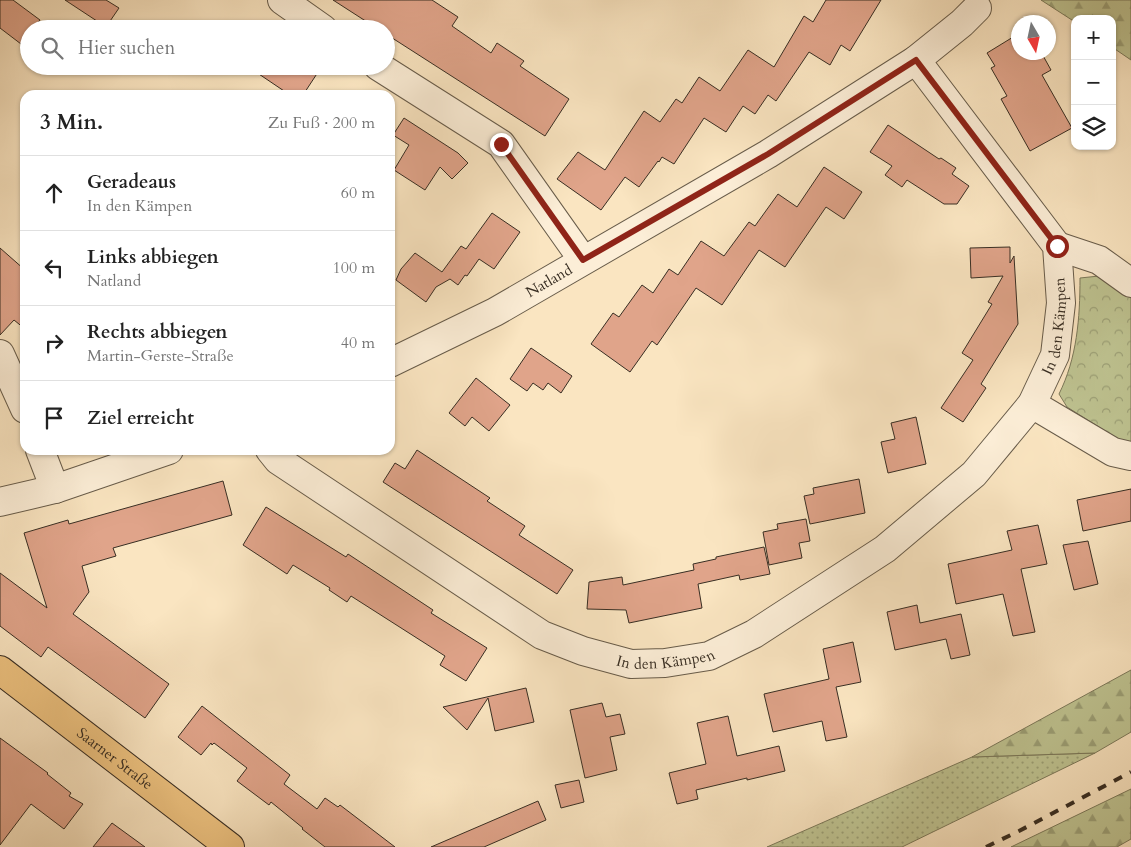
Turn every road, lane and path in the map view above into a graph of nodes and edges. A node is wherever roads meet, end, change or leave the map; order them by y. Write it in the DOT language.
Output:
graph roads {
  1 [pos="282,0"];
  2 [pos="977,8"];
  3 [pos="310,20"];
  4 [pos="916,60"];
  5 [pos="392,75"];
  6 [pos="1057,246"];
  7 [pos="583,260"];
  8 [pos="1131,283"];
  9 [pos="0,354"];
  10 [pos="395,361"];
  11 [pos="20,398"];
  12 [pos="1032,404"];
  13 [pos="42,455"];
  14 [pos="154,455"];
  15 [pos="274,455"];
  16 [pos="1131,456"];
  17 [pos="55,489"];
  18 [pos="0,502"];
  19 [pos="0,670"];
  20 [pos="230,847"];
  1 -- 3 [label="street"];
  2 -- 4 [label="street, Natland"];
  4 -- 6 [label="street"];
  4 -- 7 [label="street, Natland"];
  5 -- 7 [label="street"];
  6 -- 8 [label="street"];
  6 -- 12 [label="street, In den Kämpen"];
  7 -- 10 [label="street, Natland"];
  9 -- 11 [label="street"];
  12 -- 15 [label="street, In den Kämpen"];
  12 -- 16 [label="street"];
  13 -- 17 [label="street"];
  14 -- 17 [label="street"];
  17 -- 18 [label="street"];
  19 -- 20 [label="main road, Saarner Straße"];
}
